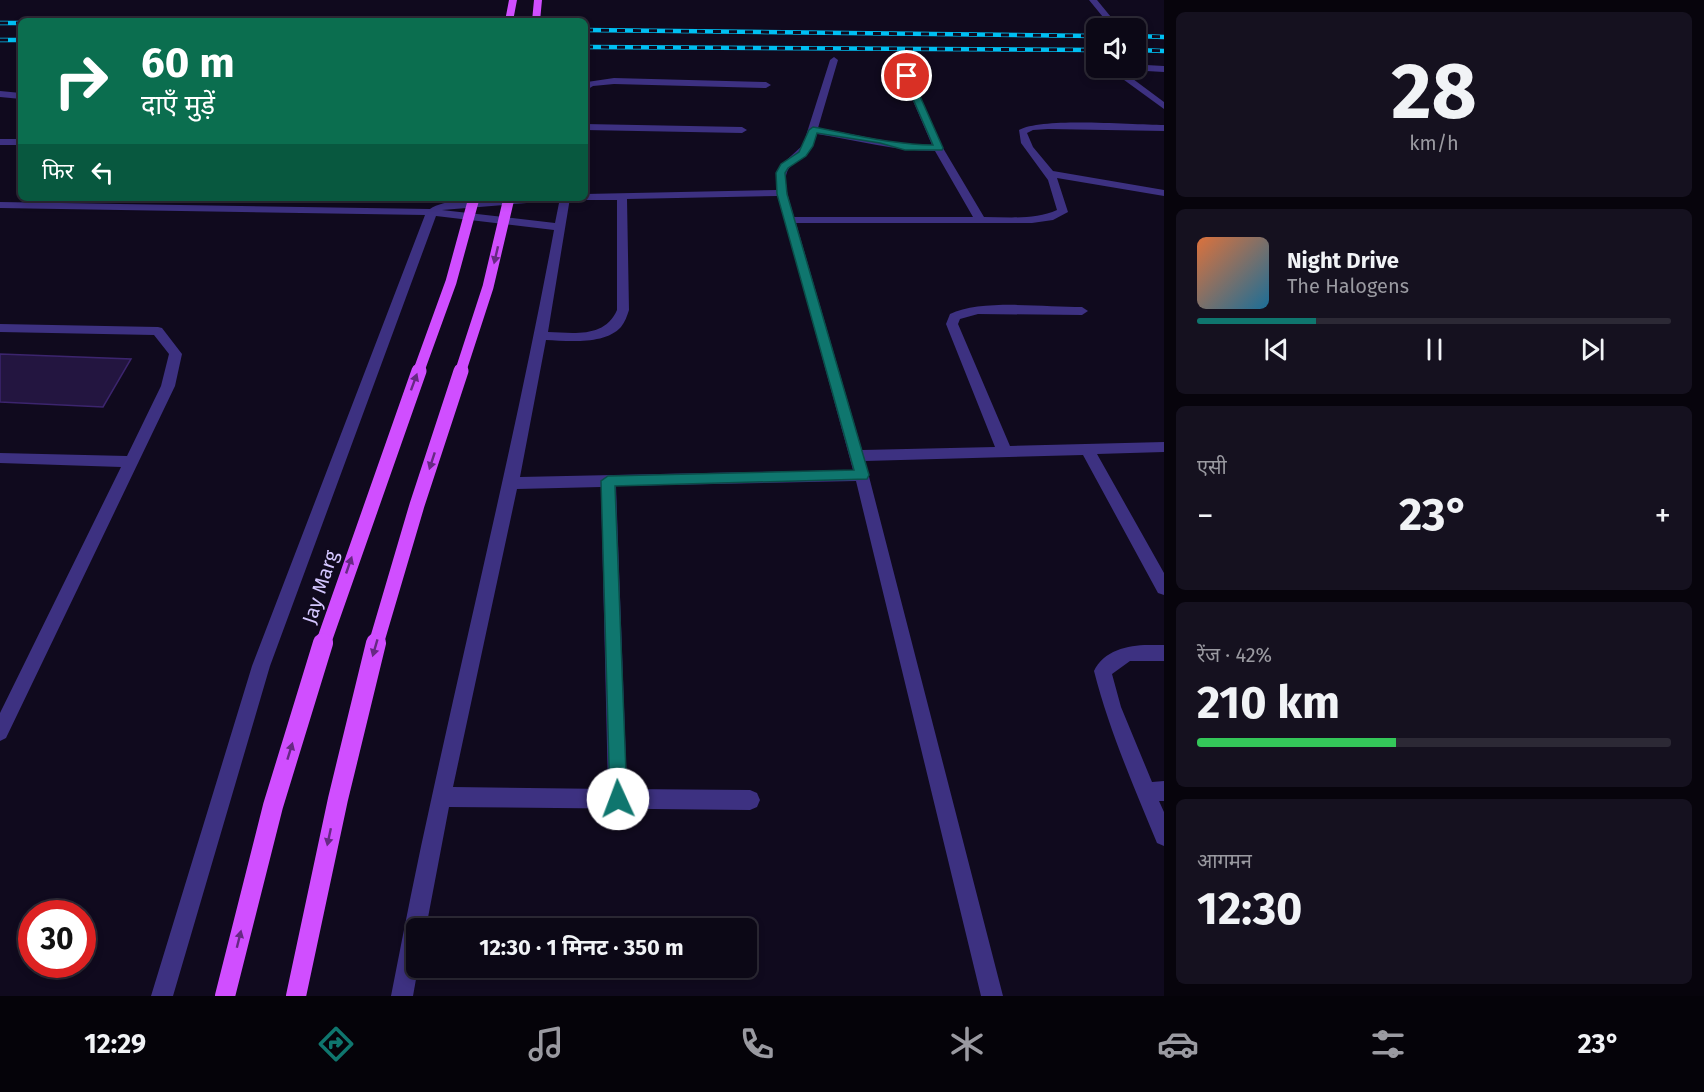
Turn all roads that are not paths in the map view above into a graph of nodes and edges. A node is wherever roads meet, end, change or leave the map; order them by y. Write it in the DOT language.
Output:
graph roads {
  1 [pos="513,0"];
  2 [pos="538,0"];
  3 [pos="1093,0"];
  4 [pos="510,18"];
  5 [pos="536,18"];
  6 [pos="1108,18"];
  7 [pos="899,58"];
  8 [pos="834,60"];
  9 [pos="1164,69"];
  10 [pos="766,85"];
  11 [pos="588,86"];
  12 [pos="0,94"];
  13 [pos="18,96"];
  14 [pos="1164,106"];
  15 [pos="588,127"];
  16 [pos="1164,128"];
  17 [pos="742,130"];
  18 [pos="813,130"];
  19 [pos="0,142"];
  20 [pos="18,142"];
  21 [pos="938,148"];
  22 [pos="1049,172"];
  23 [pos="1164,193"];
  24 [pos="782,194"];
  25 [pos="622,196"];
  26 [pos="588,197"];
  27 [pos="473,201"];
  28 [pos="508,201"];
  29 [pos="510,201"];
  30 [pos="564,201"];
  31 [pos="0,205"];
  32 [pos="432,212"];
  33 [pos="791,220"];
  34 [pos="981,221"];
  35 [pos="558,227"];
  36 [pos="1082,311"];
  37 [pos="0,328"];
  38 [pos="541,336"];
  39 [pos="1164,447"];
  40 [pos="1086,448"];
  41 [pos="1004,450"];
  42 [pos="855,456"];
  43 [pos="0,458"];
  44 [pos="131,462"];
  45 [pos="862,475"];
  46 [pos="608,481"];
  47 [pos="511,483"];
  48 [pos="1164,588"];
  49 [pos="1164,653"];
  50 [pos="0,732"];
  51 [pos="1155,792"];
  52 [pos="441,797"];
  53 [pos="618,799"];
  54 [pos="750,800"];
  55 [pos="1164,836"];
  56 [pos="162,996"];
  57 [pos="225,996"];
  58 [pos="296,996"];
  59 [pos="402,996"];
  60 [pos="992,996"];
  1 -- 4 [label="main road"];
  2 -- 5 [label="main road"];
  3 -- 6 [label="street"];
  7 -- 21 [label="street"];
  8 -- 18 [label="street"];
  9 -- 14 [label="street"];
  10 -- 11 [label="street"];
  12 -- 13 [label="street"];
  15 -- 17 [label="street"];
  16 -- 22 [label="street"];
  18 -- 21 [label="street"];
  18 -- 24 [label="street"];
  19 -- 20 [label="street"];
  21 -- 34 [label="street"];
  22 -- 23 [label="street"];
  22 -- 34 [label="street"];
  24 -- 25 [label="street"];
  24 -- 33 [label="street"];
  25 -- 26 [label="street"];
  25 -- 38 [label="street"];
  57 -- 27 [label="main road, Jay Marg, one-way, bridge"];
  28 -- 58 [label="main road, one-way, bridge"];
  29 -- 32 [label="street"];
  30 -- 35 [label="street"];
  31 -- 32 [label="street"];
  32 -- 35 [label="street"];
  32 -- 56 [label="street"];
  33 -- 34 [label="street"];
  33 -- 42 [label="street"];
  35 -- 38 [label="street"];
  36 -- 41 [label="street"];
  37 -- 44 [label="street"];
  38 -- 47 [label="street"];
  39 -- 40 [label="street"];
  40 -- 41 [label="street"];
  40 -- 48 [label="street"];
  41 -- 42 [label="street"];
  42 -- 45 [label="street"];
  43 -- 44 [label="street"];
  44 -- 50 [label="street"];
  45 -- 46 [label="street"];
  45 -- 60 [label="street"];
  46 -- 47 [label="street"];
  46 -- 53 [label="street"];
  47 -- 52 [label="street"];
  49 -- 51 [label="street"];
  51 -- 55 [label="street"];
  52 -- 53 [label="street"];
  52 -- 59 [label="street"];
  53 -- 54 [label="street"];
}
